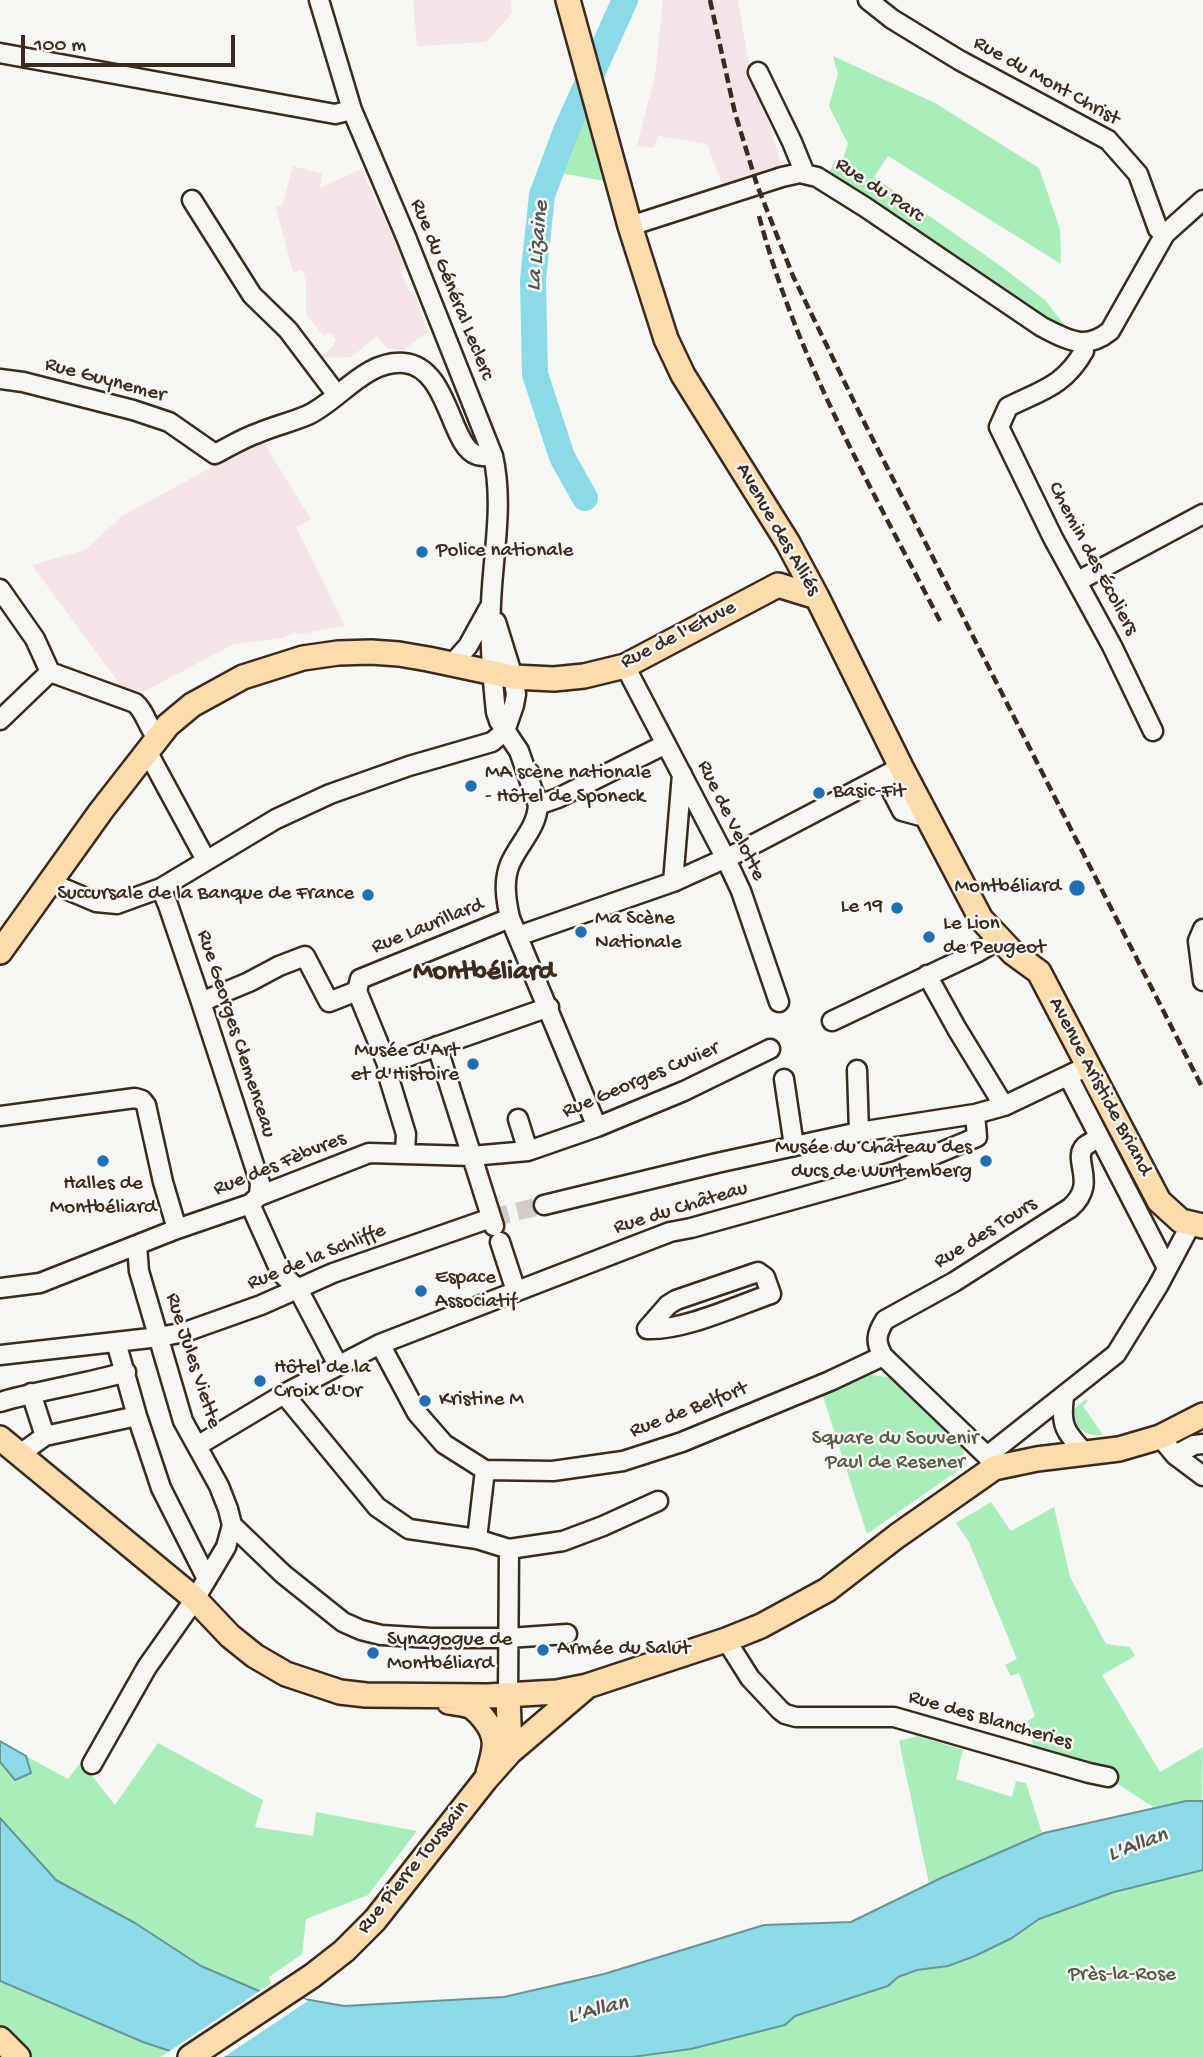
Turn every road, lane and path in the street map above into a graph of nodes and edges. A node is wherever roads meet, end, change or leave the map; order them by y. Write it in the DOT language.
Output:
graph roads {
  1 [pos="319,0"];
  2 [pos="568,0"];
  3 [pos="868,0"];
  4 [pos="0,53"];
  5 [pos="758,72"];
  6 [pos="352,110"];
  7 [pos="805,174"];
  8 [pos="192,200"];
  9 [pos="1203,201"];
  10 [pos="630,226"];
  11 [pos="1165,234"];
  12 [pos="1083,344"];
  13 [pos="0,379"];
  14 [pos="337,395"];
  15 [pos="492,456"];
  16 [pos="1203,514"];
  17 [pos="788,543"];
  18 [pos="1078,582"];
  19 [pos="778,584"];
  20 [pos="0,589"];
  21 [pos="817,597"];
  22 [pos="491,605"];
  23 [pos="453,663"];
  24 [pos="625,666"];
  25 [pos="50,672"];
  26 [pos="502,675"];
  27 [pos="0,720"];
  28 [pos="505,731"];
  29 [pos="1153,731"];
  30 [pos="152,744"];
  31 [pos="666,744"];
  32 [pos="892,772"];
  33 [pos="682,774"];
  34 [pos="538,805"];
  35 [pos="726,858"];
  36 [pos="205,860"];
  37 [pos="673,882"];
  38 [pos="51,883"];
  39 [pos="161,888"];
  40 [pos="510,918"];
  41 [pos="1203,929"];
  42 [pos="518,936"];
  43 [pos="1000,939"];
  44 [pos="0,952"];
  45 [pos="930,981"];
  46 [pos="1203,981"];
  47 [pos="357,991"];
  48 [pos="201,1002"];
  49 [pos="779,1002"];
  50 [pos="549,1007"];
  51 [pos="832,1021"];
  52 [pos="437,1046"];
  53 [pos="770,1049"];
  54 [pos="387,1064"];
  55 [pos="857,1070"];
  56 [pos="1078,1071"];
  57 [pos="784,1079"];
  58 [pos="1004,1106"];
  59 [pos="975,1114"];
  60 [pos="0,1116"];
  61 [pos="518,1119"];
  62 [pos="597,1127"];
  63 [pos="859,1132"];
  64 [pos="1100,1138"];
  65 [pos="794,1146"];
  66 [pos="528,1151"];
  67 [pos="405,1153"];
  68 [pos="471,1156"];
  69 [pos="255,1200"];
  70 [pos="544,1205"];
  71 [pos="1197,1225"];
  72 [pos="177,1229"];
  73 [pos="495,1230"];
  74 [pos="137,1246"];
  75 [pos="1167,1269"];
  76 [pos="0,1289"];
  77 [pos="298,1289"];
  78 [pos="516,1291"];
  79 [pos="647,1329"];
  80 [pos="159,1337"];
  81 [pos="116,1342"];
  82 [pos="380,1344"];
  83 [pos="0,1355"];
  84 [pos="883,1356"];
  85 [pos="338,1365"];
  86 [pos="126,1372"];
  87 [pos="31,1393"];
  88 [pos="284,1394"];
  89 [pos="1064,1397"];
  90 [pos="0,1402"];
  91 [pos="1203,1415"];
  92 [pos="137,1416"];
  93 [pos="45,1436"];
  94 [pos="1160,1437"];
  95 [pos="0,1438"];
  96 [pos="1203,1444"];
  97 [pos="197,1446"];
  98 [pos="1084,1453"];
  99 [pos="20,1454"];
  100 [pos="1175,1455"];
  101 [pos="990,1462"];
  102 [pos="485,1470"];
  103 [pos="1203,1476"];
  104 [pos="658,1501"];
  105 [pos="232,1525"];
  106 [pos="477,1539"];
  107 [pos="509,1549"];
  108 [pos="207,1579"];
  109 [pos="195,1599"];
  110 [pos="567,1634"];
  111 [pos="508,1638"];
  112 [pos="726,1640"];
  113 [pos="587,1686"];
  114 [pos="508,1695"];
  115 [pos="429,1697"];
  116 [pos="510,1752"];
  117 [pos="92,1764"];
  118 [pos="1108,1777"];
  119 [pos="486,1779"];
  120 [pos="0,2039"];
  121 [pos="18,2057"];
  122 [pos="190,2057"];
  1 -- 6 [label="street, Rue du Général Leclerc"];
  2 -- 10 [label="main road, Avenue des Alliés"];
  3 -- 11 [label="street, Rue du Mont Christ"];
  4 -- 6 [label="street"];
  5 -- 7 [label="street"];
  6 -- 15 [label="street, Rue du Général Leclerc"];
  7 -- 10 [label="street, Rue du Parc"];
  7 -- 12 [label="street, Rue du Parc"];
  8 -- 14 [label="street"];
  9 -- 11 [label="street"];
  10 -- 17 [label="main road, Avenue des Alliés"];
  11 -- 12 [label="street"];
  12 -- 18 [label="street, Chemin des Écoliers"];
  13 -- 14 [label="street, Rue Guynemer"];
  14 -- 15 [label="street, Rue Guynemer"];
  15 -- 22 [label="street, Rue du Général Leclerc"];
  16 -- 18 [label="street"];
  17 -- 19 [label="main road"];
  17 -- 21 [label="main road, Avenue des Alliés"];
  18 -- 29 [label="street, Chemin des Écoliers"];
  19 -- 21 [label="main road"];
  19 -- 24 [label="main road, Rue de l'Etuve"];
  20 -- 25 [label="street"];
  21 -- 32 [label="main road, Avenue des Alliés"];
  22 -- 23 [label="street, Rue du Général Leclerc"];
  22 -- 26 [label="street, Rue du Général Leclerc"];
  23 -- 26 [label="main road, Rue de l'Etuve"];
  23 -- 30 [label="main road, Rue de l'Etuve"];
  24 -- 26 [label="main road, Rue de l'Etuve"];
  24 -- 31 [label="street, Rue de Velotte"];
  25 -- 27 [label="street"];
  25 -- 30 [label="street"];
  26 -- 28 [label="street, Rue du Général Leclerc"];
  28 -- 34 [label="street"];
  28 -- 36 [label="street"];
  30 -- 36 [label="street"];
  30 -- 38 [label="main road, Rue de l'Etuve"];
  31 -- 33 [label="street, Rue de Velotte"];
  31 -- 34 [label="street"];
  32 -- 35 [label="street"];
  32 -- 43 [label="main road, Avenue des Alliés"];
  33 -- 35 [label="street, Rue de Velotte"];
  33 -- 37 [label="street"];
  34 -- 40 [label="street"];
  35 -- 37 [label="street"];
  35 -- 49 [label="street, Rue de Velotte"];
  36 -- 39 [label="street"];
  37 -- 42 [label="street"];
  38 -- 39 [label="street"];
  38 -- 44 [label="main road, Rue de l'Etuve"];
  39 -- 48 [label="street, Rue Georges Clemenceau"];
  40 -- 42 [label="street"];
  40 -- 47 [label="street, Rue Laurillard"];
  41 -- 46 [label="street"];
  42 -- 50 [label="street"];
  43 -- 45 [label="street"];
  43 -- 56 [label="main road, Avenue Aristide Briand"];
  45 -- 51 [label="street"];
  45 -- 58 [label="street"];
  47 -- 48 [label="street, Rue Laurillard"];
  47 -- 54 [label="street"];
  48 -- 69 [label="street, Rue Georges Clemenceau"];
  50 -- 52 [label="street"];
  50 -- 62 [label="street"];
  52 -- 54 [label="street"];
  52 -- 68 [label="street"];
  53 -- 62 [label="street, Rue Georges Cuvier"];
  54 -- 67 [label="street"];
  55 -- 63 [label="street"];
  56 -- 58 [label="street"];
  56 -- 64 [label="street"];
  56 -- 71 [label="main road, Avenue Aristide Briand"];
  57 -- 65 [label="street"];
  58 -- 59 [label="street"];
  59 -- 63 [label="street"];
  59 -- 78 [label="street, Rue du Château"];
  60 -- 72 [label="street"];
  61 -- 66 [label="street"];
  62 -- 66 [label="street, Rue Georges Cuvier"];
  63 -- 65 [label="street"];
  64 -- 75 [label="street"];
  64 -- 84 [label="street, Rue des Tours"];
  65 -- 70 [label="street"];
  66 -- 68 [label="street, Rue des Fèbvres"];
  67 -- 68 [label="street, Rue des Fèbvres"];
  67 -- 69 [label="street, Rue des Fèbvres"];
  68 -- 73 [label="street"];
  69 -- 72 [label="street, Rue des Fèbvres"];
  69 -- 77 [label="street, Rue Georges Clemenceau"];
  71 -- 75 [label="street"];
  72 -- 74 [label="street, Rue des Fèbvres"];
  73 -- 77 [label="street, Rue de la Schliffe"];
  73 -- 78 [label="street"];
  74 -- 76 [label="street, Rue des Fèbvres"];
  74 -- 80 [label="street, Rue Jules Viette"];
  75 -- 89 [label="street"];
  77 -- 80 [label="street, Rue de la Schliffe"];
  77 -- 85 [label="street, Rue Georges Clemenceau"];
  78 -- 82 [label="street, Rue du Château"];
  79 -- 79 [label="street"];
  80 -- 81 [label="street, Rue de la Schliffe"];
  80 -- 97 [label="street, Rue Jules Viette"];
  81 -- 83 [label="street, Rue de la Schliffe"];
  81 -- 86 [label="street"];
  82 -- 85 [label="street, Rue du Château"];
  82 -- 102 [label="street"];
  84 -- 101 [label="street"];
  84 -- 102 [label="street, Rue de Belfort"];
  85 -- 88 [label="street, Rue du Château"];
  86 -- 87 [label="street"];
  86 -- 92 [label="street"];
  87 -- 90 [label="street"];
  87 -- 93 [label="street"];
  88 -- 97 [label="street, Rue du Château"];
  88 -- 106 [label="street"];
  89 -- 98 [label="street"];
  89 -- 101 [label="street"];
  91 -- 94 [label="main road"];
  92 -- 93 [label="street"];
  92 -- 108 [label="street"];
  93 -- 99 [label="street"];
  94 -- 98 [label="main road"];
  94 -- 100 [label="street"];
  95 -- 99 [label="main road"];
  96 -- 100 [label="street"];
  97 -- 105 [label="street, Rue Jules Viette"];
  98 -- 101 [label="main road"];
  99 -- 109 [label="main road"];
  100 -- 103 [label="street"];
  101 -- 112 [label="main road"];
  102 -- 106 [label="street"];
  104 -- 107 [label="street"];
  105 -- 108 [label="street"];
  105 -- 111 [label="street"];
  106 -- 107 [label="street"];
  107 -- 111 [label="street"];
  108 -- 109 [label="street"];
  109 -- 115 [label="main road"];
  109 -- 117 [label="street"];
  110 -- 111 [label="street"];
  111 -- 114 [label="street"];
  112 -- 113 [label="main road"];
  112 -- 118 [label="street, Rue des Blancheries"];
  113 -- 114 [label="main road"];
  113 -- 116 [label="main road, Rue Pierre Toussain"];
  114 -- 115 [label="main road"];
  114 -- 116 [label="main road"];
  115 -- 119 [label="main road"];
  116 -- 119 [label="main road, Rue Pierre Toussain"];
  119 -- 122 [label="main road, Rue Pierre Toussain"];
  120 -- 121 [label="main road"];
}
